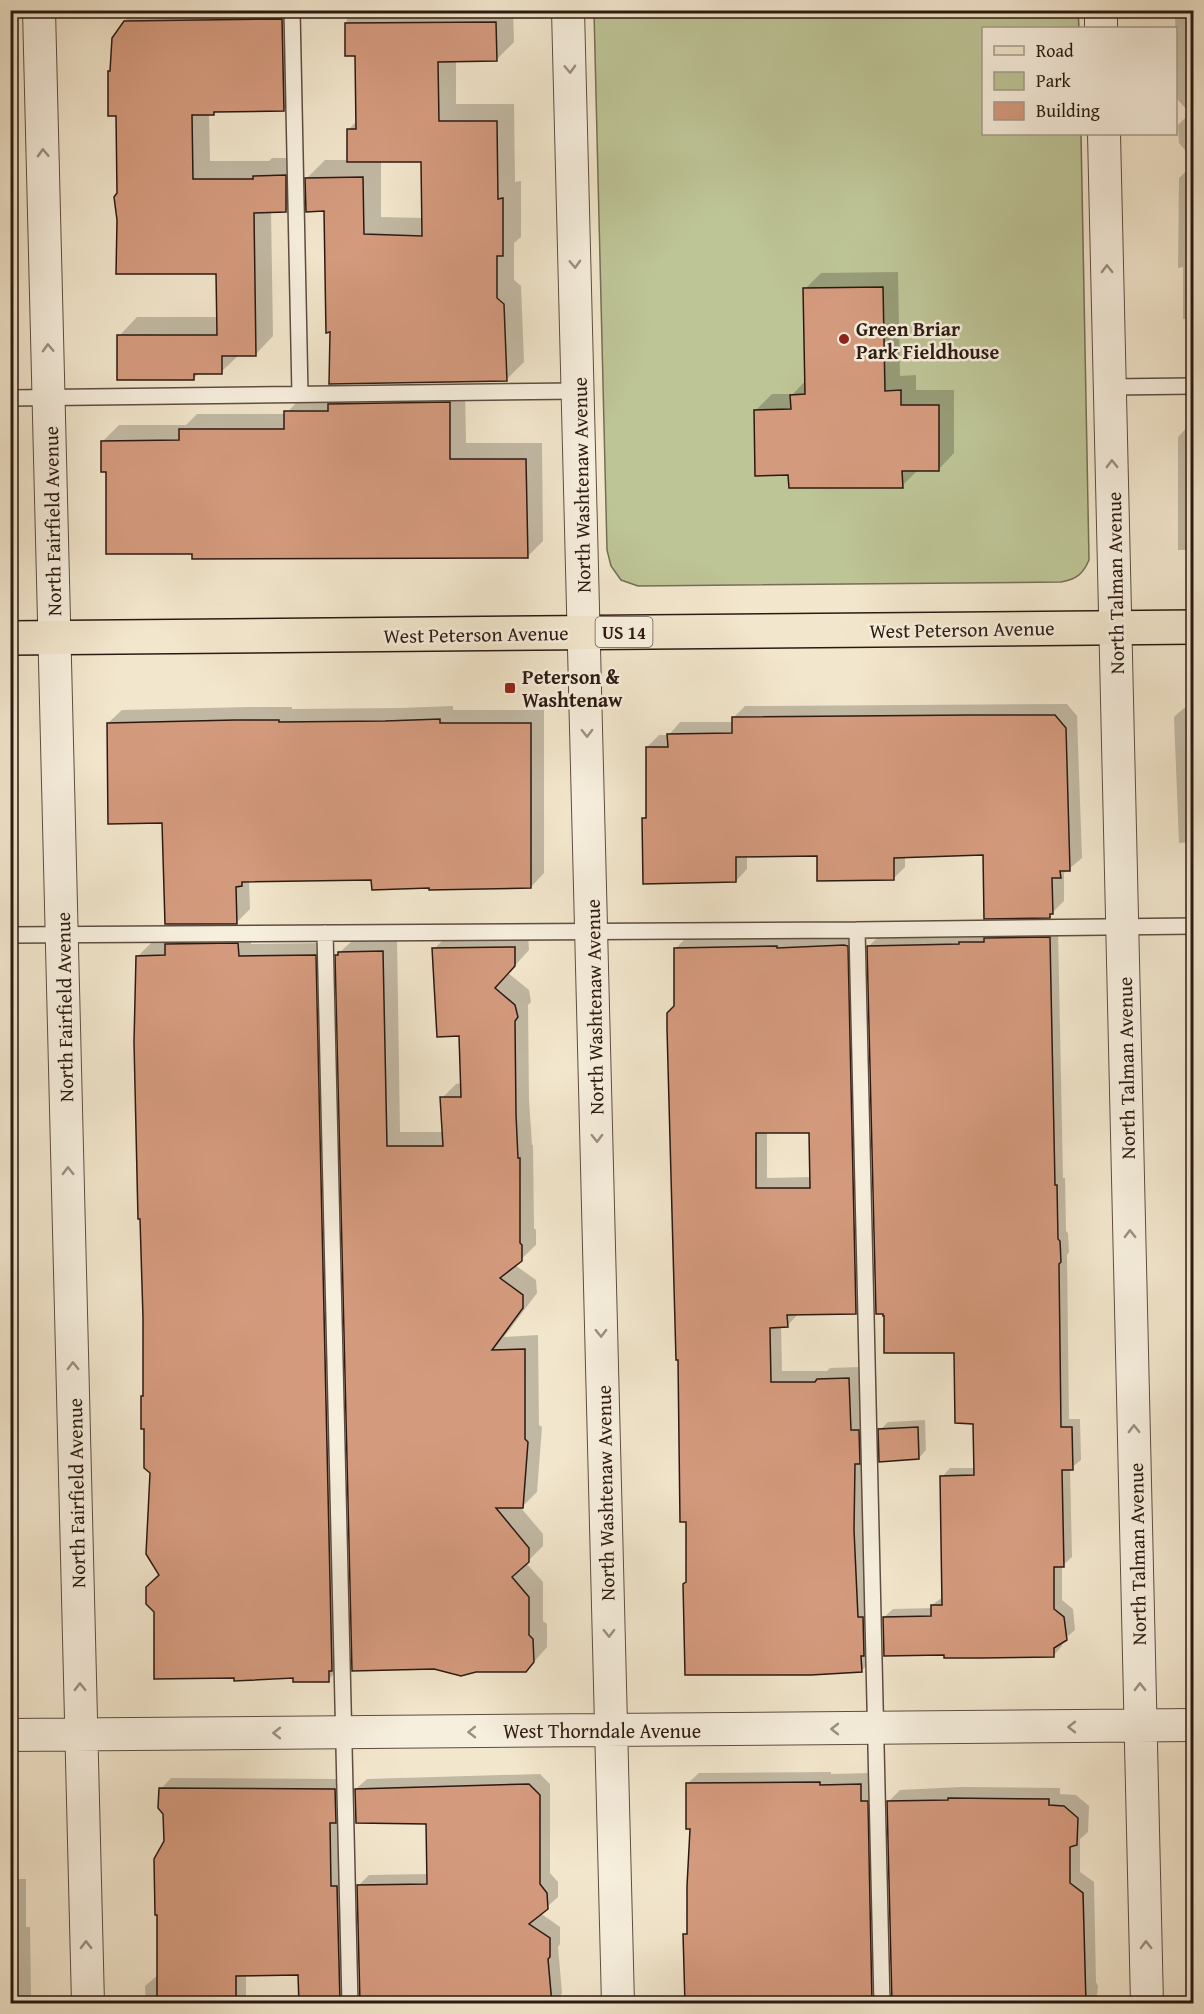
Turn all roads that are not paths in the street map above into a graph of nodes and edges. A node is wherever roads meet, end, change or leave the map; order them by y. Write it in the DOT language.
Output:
graph roads {
  1 [pos="39,10"];
  2 [pos="292,10"];
  3 [pos="568,10"];
  4 [pos="1101,10"];
  5 [pos="1101,27"];
  6 [pos="1104,135"];
  7 [pos="1194,386"];
  8 [pos="1110,387"];
  9 [pos="579,391"];
  10 [pos="300,394"];
  11 [pos="49,397"];
  12 [pos="10,398"];
  13 [pos="1116,627"];
  14 [pos="1194,627"];
  15 [pos="585,633"];
  16 [pos="55,637"];
  17 [pos="10,638"];
  18 [pos="1123,926"];
  19 [pos="1194,926"];
  20 [pos="857,930"];
  21 [pos="592,931"];
  22 [pos="325,933"];
  23 [pos="10,935"];
  24 [pos="62,935"];
  25 [pos="1194,1725"];
  26 [pos="1141,1726"];
  27 [pos="876,1728"];
  28 [pos="611,1731"];
  29 [pos="344,1733"];
  30 [pos="81,1735"];
  31 [pos="10,1736"];
  32 [pos="88,2004"];
  33 [pos="350,2004"];
  34 [pos="618,2004"];
  35 [pos="882,2004"];
  36 [pos="1147,2004"];
  11 -- 1 [label="street, North Fairfield Avenue, one-way"];
  2 -- 10 [label="lane"];
  3 -- 9 [label="street, North Washtenaw Avenue, one-way"];
  4 -- 5 [label="street"];
  8 -- 6 [label="street, North Talman Avenue, one-way"];
  7 -- 8 [label="lane"];
  13 -- 8 [label="street, North Talman Avenue, one-way"];
  9 -- 10 [label="lane"];
  9 -- 15 [label="street, North Washtenaw Avenue"];
  10 -- 11 [label="lane"];
  11 -- 12 [label="lane"];
  11 -- 16 [label="street, North Fairfield Avenue"];
  13 -- 14 [label="main road, West Peterson Avenue / US 14"];
  13 -- 15 [label="main road, West Peterson Avenue / US 14"];
  13 -- 18 [label="street, North Talman Avenue"];
  15 -- 16 [label="main road, West Peterson Avenue / US 14"];
  15 -- 21 [label="street, North Washtenaw Avenue, one-way"];
  16 -- 17 [label="main road, West Peterson Avenue / US 14"];
  16 -- 24 [label="street, North Fairfield Avenue"];
  18 -- 19 [label="lane"];
  18 -- 20 [label="lane"];
  26 -- 18 [label="street, North Talman Avenue, one-way"];
  20 -- 21 [label="lane"];
  20 -- 27 [label="lane"];
  21 -- 22 [label="lane"];
  21 -- 28 [label="street, North Washtenaw Avenue, one-way"];
  22 -- 24 [label="lane"];
  22 -- 29 [label="lane"];
  23 -- 24 [label="lane"];
  30 -- 24 [label="street, North Fairfield Avenue, one-way"];
  25 -- 26 [label="street, West Thorndale Avenue"];
  26 -- 27 [label="street, West Thorndale Avenue, one-way"];
  36 -- 26 [label="street, North Talman Avenue, one-way"];
  27 -- 28 [label="street, West Thorndale Avenue, one-way"];
  27 -- 35 [label="lane"];
  28 -- 29 [label="street, West Thorndale Avenue, one-way"];
  28 -- 34 [label="street, North Washtenaw Avenue"];
  29 -- 30 [label="street, West Thorndale Avenue, one-way"];
  29 -- 33 [label="lane"];
  30 -- 31 [label="street, West Thorndale Avenue"];
  32 -- 30 [label="street, North Fairfield Avenue, one-way"];
}
